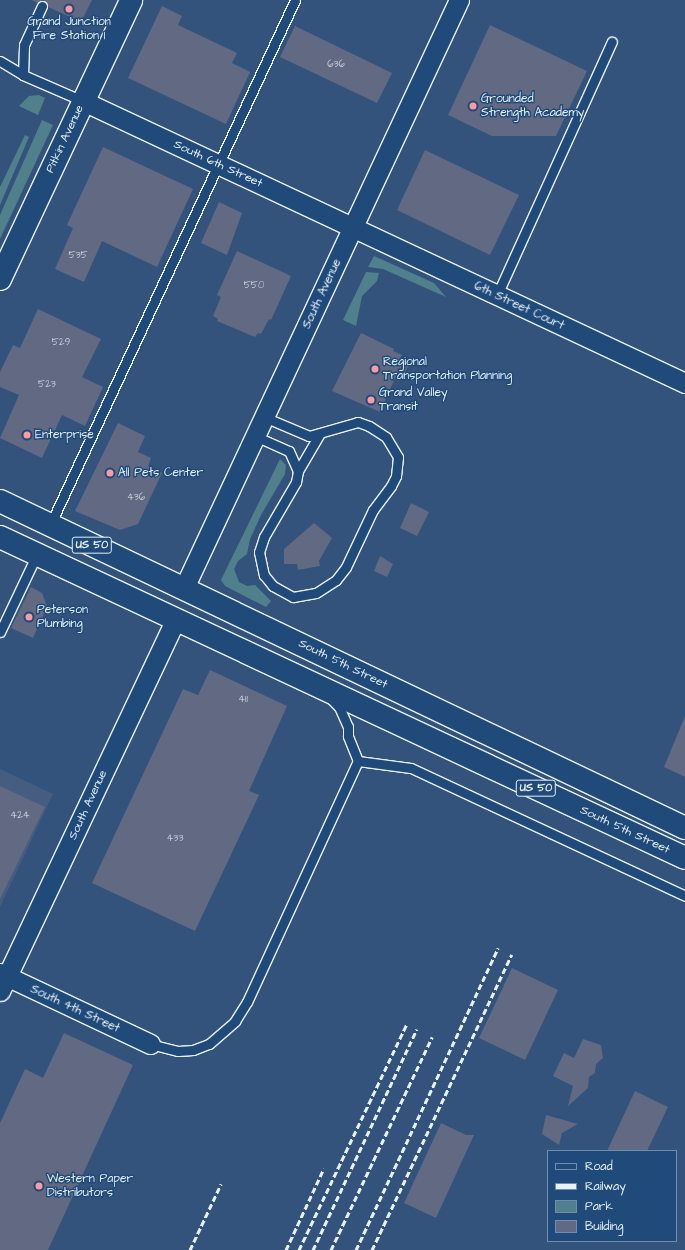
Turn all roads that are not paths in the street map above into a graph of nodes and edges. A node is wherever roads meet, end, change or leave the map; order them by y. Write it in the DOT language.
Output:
graph roads {
  1 [pos="131,0"];
  2 [pos="295,0"];
  3 [pos="459,0"];
  4 [pos="42,6"];
  5 [pos="612,42"];
  6 [pos="0,61"];
  7 [pos="23,75"];
  8 [pos="83,101"];
  9 [pos="220,165"];
  10 [pos="353,228"];
  11 [pos="0,279"];
  12 [pos="497,295"];
  13 [pos="685,383"];
  14 [pos="264,417"];
  15 [pos="319,434"];
  16 [pos="255,436"];
  17 [pos="298,471"];
  18 [pos="0,501"];
  19 [pos="50,525"];
  20 [pos="0,537"];
  21 [pos="45,558"];
  22 [pos="184,588"];
  23 [pos="176,619"];
  24 [pos="0,632"];
  25 [pos="310,681"];
  26 [pos="358,760"];
  27 [pos="685,828"];
  28 [pos="685,858"];
  29 [pos="685,896"];
  30 [pos="2,980"];
  31 [pos="150,1044"];
  1 -- 8 [label="main road, Pitkin Avenue"];
  2 -- 9 [label="lane"];
  3 -- 10 [label="street, South Avenue"];
  4 -- 7 [label="lane"];
  5 -- 12 [label="lane"];
  6 -- 7 [label="lane"];
  7 -- 8 [label="lane"];
  8 -- 9 [label="street, South 6th Street"];
  8 -- 11 [label="main road, Pitkin Avenue"];
  9 -- 10 [label="street, South 6th Street"];
  9 -- 19 [label="lane"];
  10 -- 12 [label="street, 6th Street Court"];
  10 -- 14 [label="street, South Avenue"];
  12 -- 13 [label="street, 6th Street Court"];
  14 -- 15 [label="lane"];
  14 -- 16 [label="street, South Avenue"];
  15 -- 17 [label="lane"];
  15 -- 17 [label="lane"];
  16 -- 17 [label="lane"];
  16 -- 22 [label="street, South Avenue"];
  18 -- 19 [label="main road, South 5th Street / US 50"];
  19 -- 22 [label="main road, South 5th Street / US 50"];
  20 -- 21 [label="main road, South 5th Street / US 50"];
  21 -- 22 [label="main road"];
  21 -- 23 [label="main road, South 5th Street / US 50"];
  21 -- 24 [label="lane"];
  22 -- 27 [label="main road, South 5th Street / US 50"];
  23 -- 25 [label="main road, South 5th Street / US 50"];
  23 -- 30 [label="street, South Avenue"];
  25 -- 26 [label="lane"];
  25 -- 28 [label="main road, South 5th Street / US 50"];
  26 -- 29 [label="lane"];
  26 -- 31 [label="lane"];
  30 -- 31 [label="street, South 4th Street"];
}
